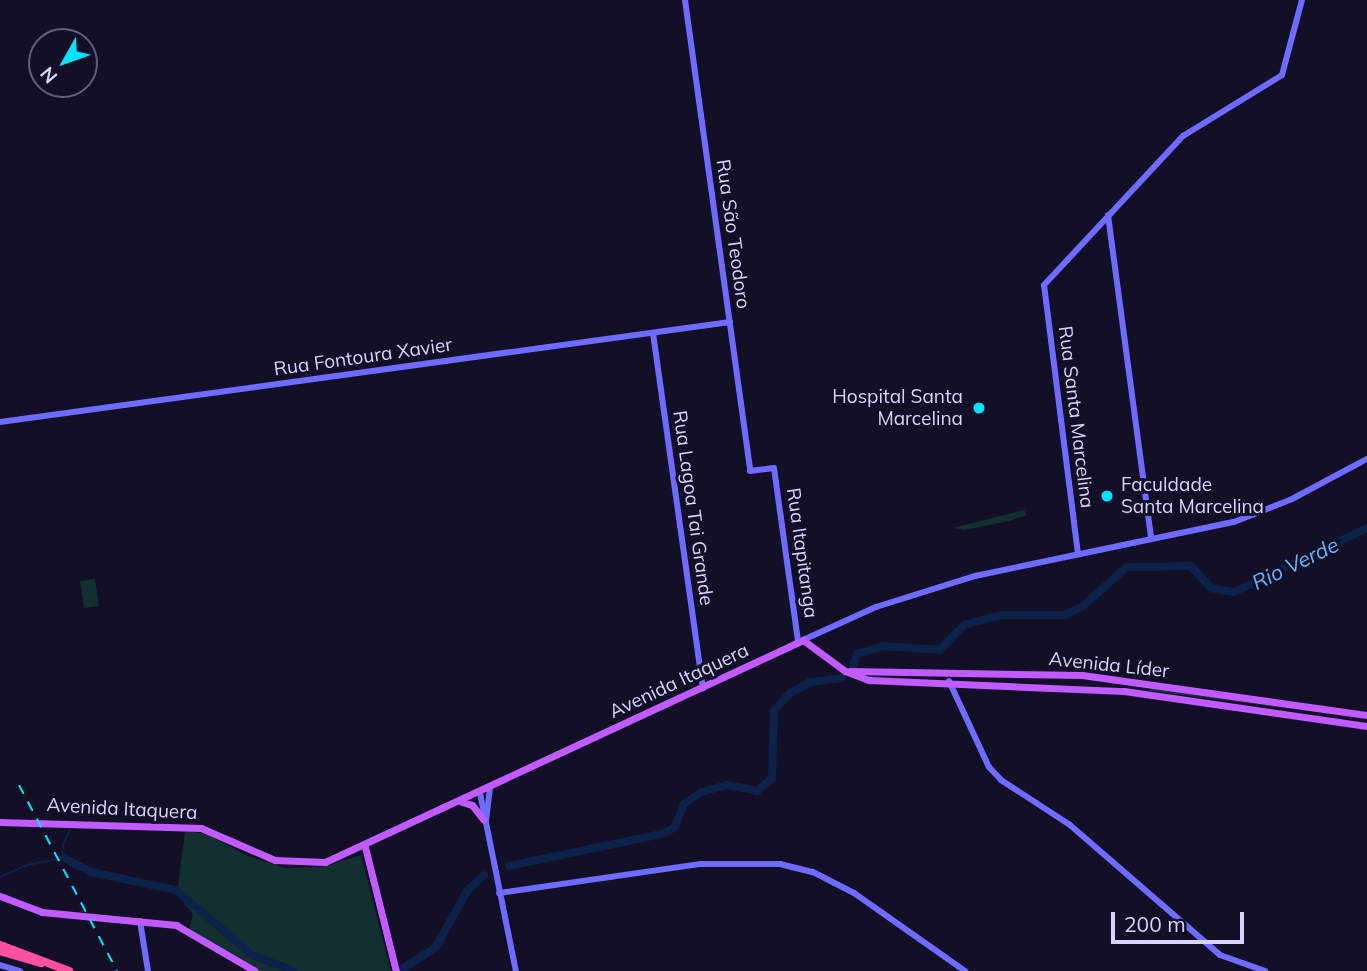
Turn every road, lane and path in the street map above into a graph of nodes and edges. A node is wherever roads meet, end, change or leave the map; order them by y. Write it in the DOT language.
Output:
graph roads {
  1 [pos="685,0"];
  2 [pos="1302,0"];
  3 [pos="1108,215"];
  4 [pos="730,322"];
  5 [pos="653,333"];
  6 [pos="0,422"];
  7 [pos="1367,459"];
  8 [pos="774,468"];
  9 [pos="1151,539"];
  10 [pos="1078,554"];
  11 [pos="800,641"];
  12 [pos="845,671"];
  13 [pos="949,681"];
  14 [pos="703,688"];
  15 [pos="1367,715"];
  16 [pos="1367,726"];
  17 [pos="490,788"];
  18 [pos="480,793"];
  19 [pos="461,802"];
  20 [pos="483,819"];
  21 [pos="0,822"];
  22 [pos="486,830"];
  23 [pos="365,847"];
  24 [pos="499,893"];
  25 [pos="0,895"];
  26 [pos="140,921"];
  27 [pos="0,945"];
  28 [pos="0,951"];
  29 [pos="0,965"];
  30 [pos="395,969"];
  31 [pos="20,971"];
  32 [pos="59,971"];
  33 [pos="69,971"];
  34 [pos="148,971"];
  35 [pos="255,971"];
  36 [pos="516,971"];
  37 [pos="965,971"];
  38 [pos="1265,971"];
  1 -- 4 [label="street, Rua São Teodoro"];
  2 -- 3 [label="street"];
  3 -- 9 [label="street"];
  3 -- 10 [label="street, Rua Santa Marcelina"];
  4 -- 5 [label="street, Rua Fontoura Xavier"];
  4 -- 8 [label="street, Rua São Teodoro"];
  5 -- 6 [label="street, Rua Fontoura Xavier"];
  5 -- 14 [label="street, Rua Lagoa Tai Grande"];
  7 -- 9 [label="street"];
  8 -- 11 [label="street, Rua Itapitanga"];
  9 -- 10 [label="street"];
  10 -- 11 [label="street"];
  11 -- 12 [label="main road"];
  11 -- 14 [label="main road, Avenida Itaquera"];
  12 -- 13 [label="main road"];
  12 -- 15 [label="main road, Avenida Líder"];
  13 -- 16 [label="main road, Avenida Líder"];
  13 -- 38 [label="street"];
  14 -- 17 [label="main road, Avenida Itaquera"];
  17 -- 18 [label="main road, Avenida Itaquera"];
  17 -- 22 [label="street"];
  18 -- 19 [label="main road, Avenida Itaquera"];
  18 -- 20 [label="street"];
  19 -- 20 [label="main road"];
  19 -- 23 [label="main road, Avenida Itaquera"];
  20 -- 22 [label="street"];
  21 -- 23 [label="main road, Avenida Itaquera"];
  22 -- 24 [label="street"];
  23 -- 30 [label="main road"];
  24 -- 36 [label="street"];
  24 -- 37 [label="street"];
  25 -- 26 [label="main road"];
  26 -- 34 [label="street"];
  26 -- 35 [label="main road"];
  27 -- 33 [label="highway"];
  28 -- 32 [label="highway"];
  29 -- 31 [label="street"];
}
